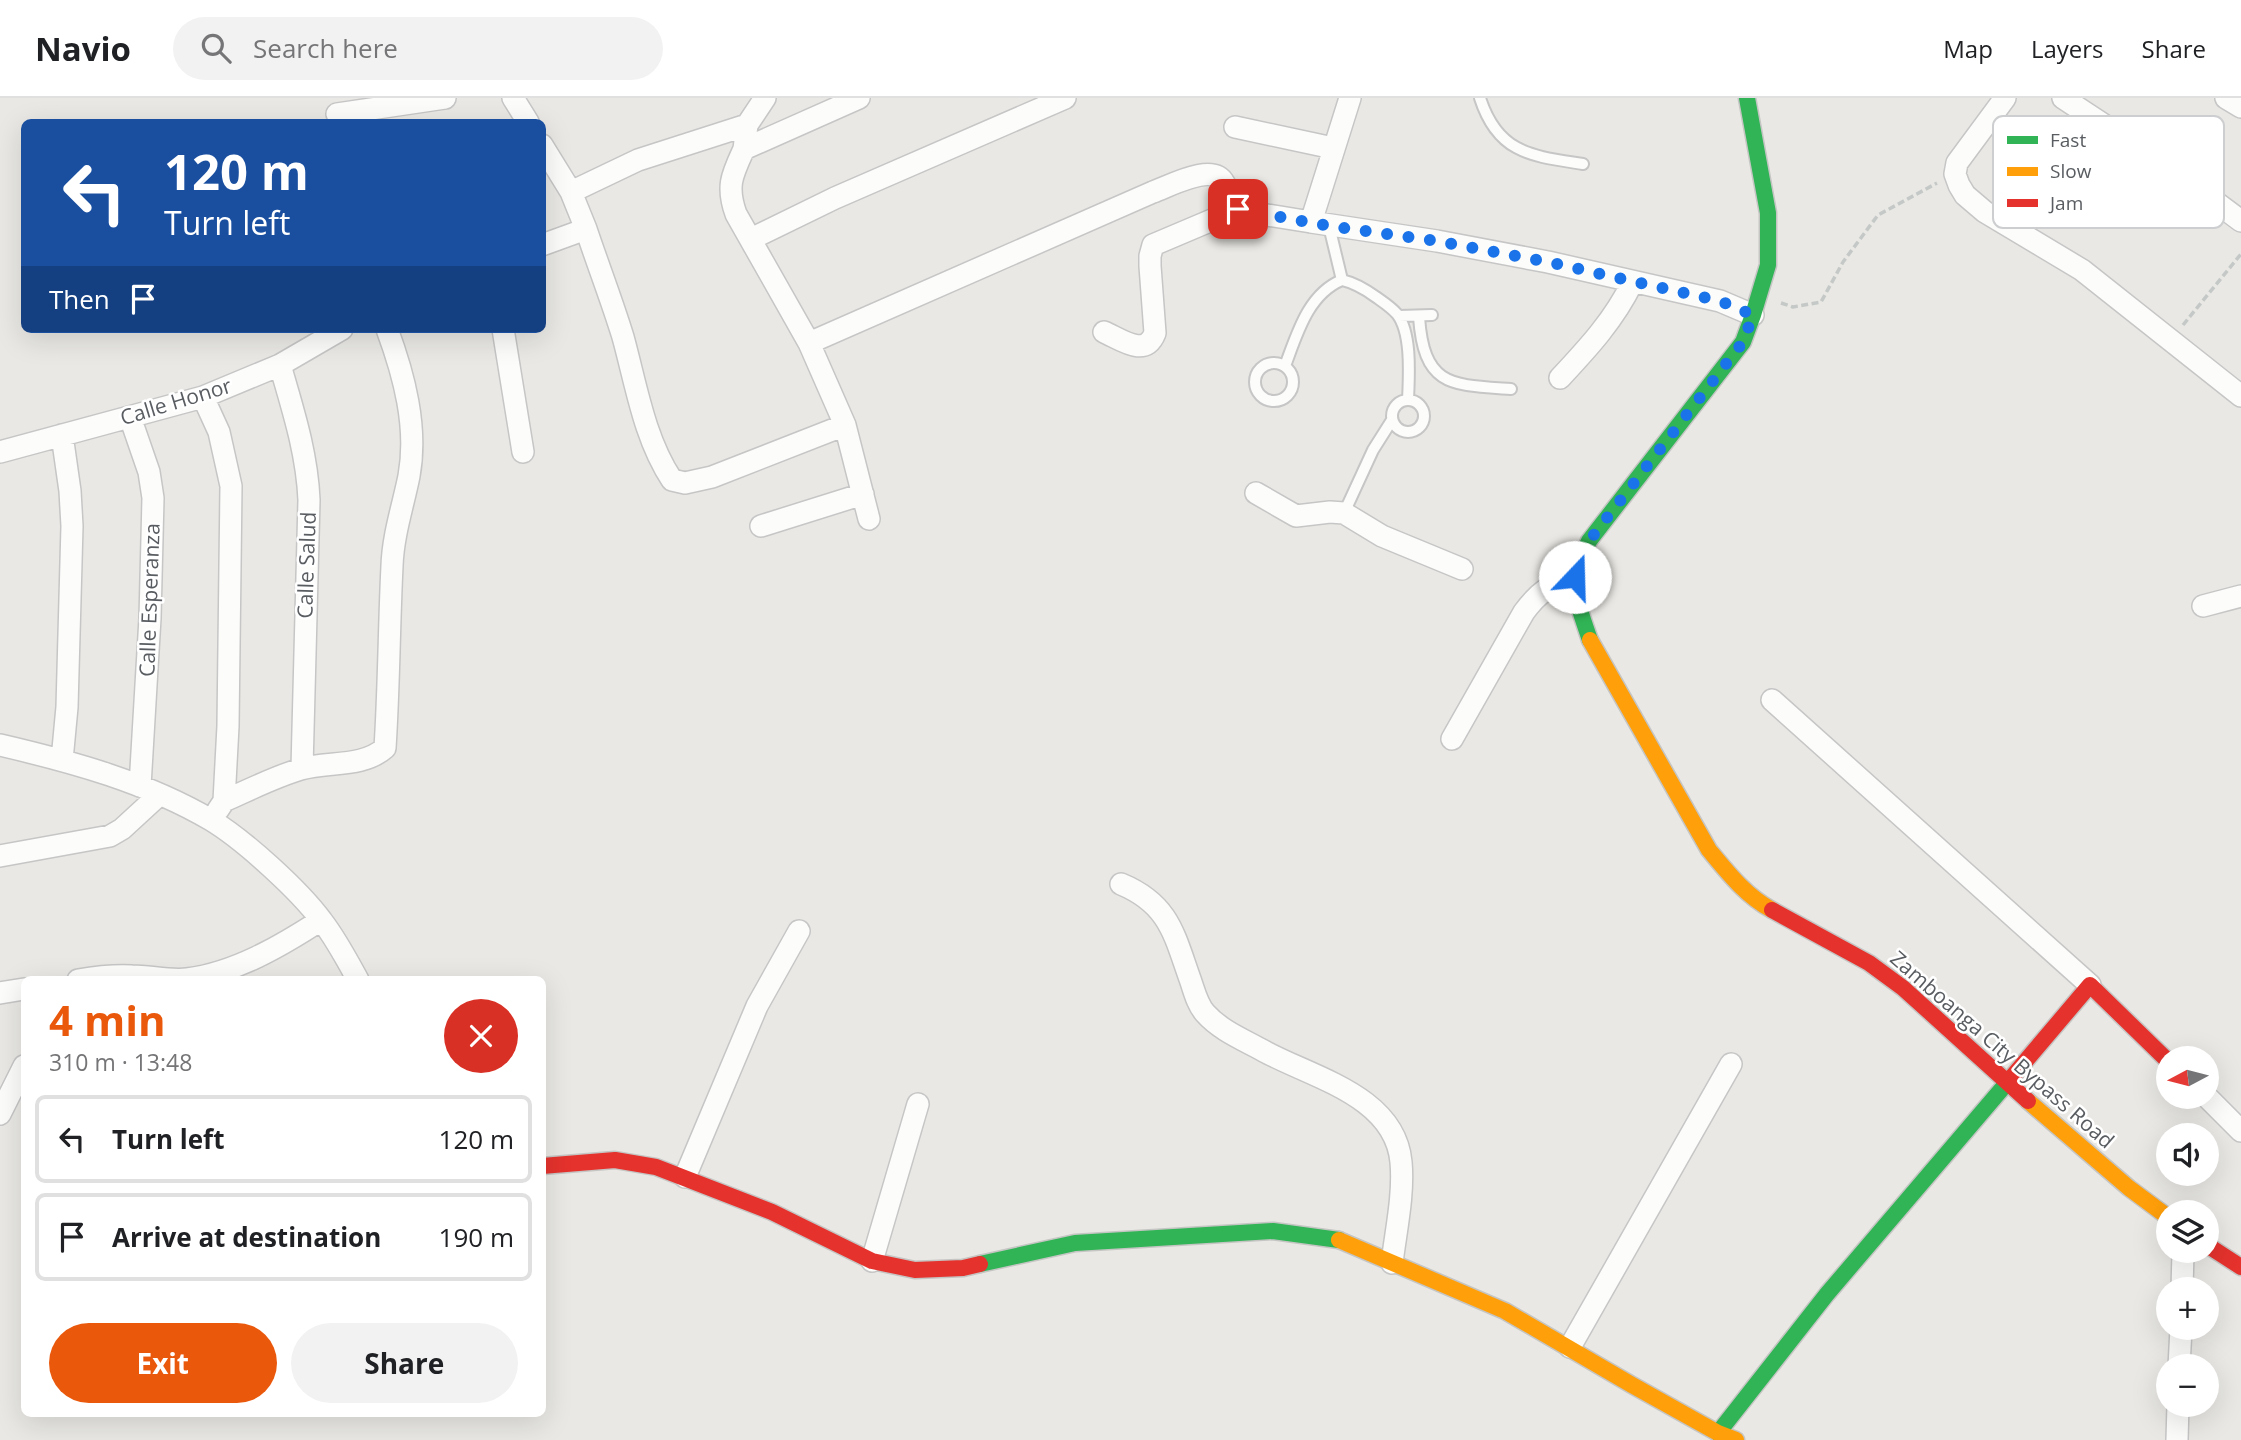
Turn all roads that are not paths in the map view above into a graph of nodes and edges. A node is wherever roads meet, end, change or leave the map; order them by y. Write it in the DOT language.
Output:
graph roads {
  1 [pos="445,98"];
  2 [pos="513,98"];
  3 [pos="765,98"];
  4 [pos="859,98"];
  5 [pos="1065,98"];
  6 [pos="1350,98"];
  7 [pos="1480,98"];
  8 [pos="1746,98"];
  9 [pos="2005,98"];
  10 [pos="2063,98"];
  11 [pos="2226,98"];
  12 [pos="2241,107"];
  13 [pos="337,114"];
  14 [pos="2090,116"];
  15 [pos="526,119"];
  16 [pos="747,125"];
  17 [pos="1235,127"];
  18 [pos="1333,148"];
  19 [pos="744,149"];
  20 [pos="546,151"];
  21 [pos="1583,164"];
  22 [pos="571,192"];
  23 [pos="2224,208"];
  24 [pos="1238,209"];
  25 [pos="1993,217"];
  26 [pos="2241,221"];
  27 [pos="1320,224"];
  28 [pos="2012,228"];
  29 [pos="586,229"];
  30 [pos="751,239"];
  31 [pos="546,244"];
  32 [pos="1342,280"];
  33 [pos="1632,282"];
  34 [pos="1756,305"];
  35 [pos="1432,315"];
  36 [pos="1399,316"];
  37 [pos="1419,317"];
  38 [pos="1104,332"];
  39 [pos="335,333"];
  40 [pos="388,333"];
  41 [pos="504,333"];
  42 [pos="809,343"];
  43 [pos="280,365"];
  44 [pos="1285,366"];
  45 [pos="1560,378"];
  46 [pos="1511,389"];
  47 [pos="2241,396"];
  48 [pos="203,397"];
  49 [pos="1408,400"];
  50 [pos="130,417"];
  51 [pos="1392,420"];
  52 [pos="845,425"];
  53 [pos="62,435"];
  54 [pos="0,452"];
  55 [pos="523,452"];
  56 [pos="863,494"];
  57 [pos="1256,494"];
  58 [pos="1344,513"];
  59 [pos="869,519"];
  60 [pos="761,526"];
  61 [pos="1462,569"];
  62 [pos="1575,577"];
  63 [pos="2241,596"];
  64 [pos="2203,606"];
  65 [pos="1772,700"];
  66 [pos="1452,739"];
  67 [pos="0,745"];
  68 [pos="62,760"];
  69 [pos="302,768"];
  70 [pos="150,791"];
  71 [pos="224,801"];
  72 [pos="212,821"];
  73 [pos="0,856"];
  74 [pos="1121,884"];
  75 [pos="321,920"];
  76 [pos="799,931"];
  77 [pos="121,976"];
  78 [pos="144,976"];
  79 [pos="202,976"];
  80 [pos="356,976"];
  81 [pos="2090,985"];
  82 [pos="21,990"];
  83 [pos="0,993"];
  84 [pos="2156,1049"];
  85 [pos="1731,1064"];
  86 [pos="21,1072"];
  87 [pos="2008,1083"];
  88 [pos="918,1104"];
  89 [pos="2219,1109"];
  90 [pos="0,1114"];
  91 [pos="2241,1131"];
  92 [pos="546,1166"];
  93 [pos="685,1177"];
  94 [pos="2156,1208"];
  95 [pos="2219,1253"];
  96 [pos="872,1261"];
  97 [pos="1392,1263"];
  98 [pos="2241,1267"];
  99 [pos="1570,1347"];
  100 [pos="2178,1417"];
  101 [pos="1718,1433"];
  102 [pos="1736,1440"];
  103 [pos="2177,1440"];
  1 -- 13 [label="street"];
  2 -- 15 [label="street"];
  3 -- 16 [label="street"];
  4 -- 19 [label="street"];
  5 -- 30 [label="street"];
  6 -- 18 [label="street"];
  7 -- 21 [label="lane"];
  8 -- 34 [label="street"];
  9 -- 25 [label="street"];
  10 -- 14 [label="street"];
  11 -- 12 [label="street"];
  16 -- 19 [label="street"];
  16 -- 22 [label="street"];
  17 -- 18 [label="street"];
  18 -- 27 [label="street"];
  19 -- 30 [label="street"];
  20 -- 22 [label="street"];
  22 -- 29 [label="street"];
  23 -- 26 [label="street"];
  24 -- 27 [label="street"];
  24 -- 38 [label="street"];
  24 -- 42 [label="street"];
  27 -- 32 [label="lane"];
  27 -- 33 [label="street"];
  28 -- 47 [label="street"];
  29 -- 31 [label="street"];
  29 -- 52 [label="street"];
  30 -- 42 [label="street"];
  32 -- 36 [label="lane"];
  32 -- 44 [label="lane"];
  33 -- 34 [label="street"];
  33 -- 45 [label="street"];
  34 -- 62 [label="street"];
  35 -- 37 [label="lane"];
  36 -- 37 [label="lane"];
  36 -- 49 [label="lane"];
  37 -- 46 [label="lane"];
  39 -- 43 [label="street, Calle Honor"];
  40 -- 69 [label="street"];
  41 -- 55 [label="street"];
  42 -- 52 [label="street"];
  43 -- 48 [label="street, Calle Honor"];
  43 -- 69 [label="street, Calle Salud"];
  48 -- 50 [label="street, Calle Honor"];
  48 -- 71 [label="street"];
  49 -- 51 [label="lane"];
  49 -- 51 [label="lane"];
  50 -- 53 [label="street, Calle Honor"];
  50 -- 70 [label="street, Calle Esperanza"];
  51 -- 58 [label="lane"];
  52 -- 56 [label="street"];
  53 -- 54 [label="street, Calle Honor"];
  53 -- 68 [label="street"];
  56 -- 59 [label="street"];
  56 -- 60 [label="street"];
  57 -- 58 [label="street"];
  58 -- 61 [label="street"];
  62 -- 66 [label="street"];
  62 -- 87 [label="street, Zamboanga City Bypass Road"];
  63 -- 64 [label="street"];
  65 -- 81 [label="street"];
  67 -- 68 [label="street"];
  68 -- 70 [label="street"];
  69 -- 71 [label="street"];
  70 -- 72 [label="street"];
  70 -- 73 [label="street"];
  71 -- 72 [label="street"];
  72 -- 75 [label="street"];
  74 -- 97 [label="street"];
  75 -- 79 [label="street"];
  75 -- 80 [label="street"];
  76 -- 93 [label="street"];
  77 -- 78 [label="street"];
  81 -- 84 [label="street"];
  81 -- 87 [label="street"];
  82 -- 83 [label="street"];
  85 -- 99 [label="street"];
  86 -- 90 [label="street"];
  87 -- 94 [label="street, Zamboanga City Bypass Road"];
  87 -- 101 [label="street"];
  88 -- 96 [label="street"];
  89 -- 91 [label="street"];
  92 -- 93 [label="street"];
  93 -- 96 [label="street"];
  95 -- 98 [label="street"];
  96 -- 97 [label="street"];
  97 -- 99 [label="street"];
  99 -- 101 [label="street"];
  100 -- 103 [label="street"];
  101 -- 102 [label="street"];
}
